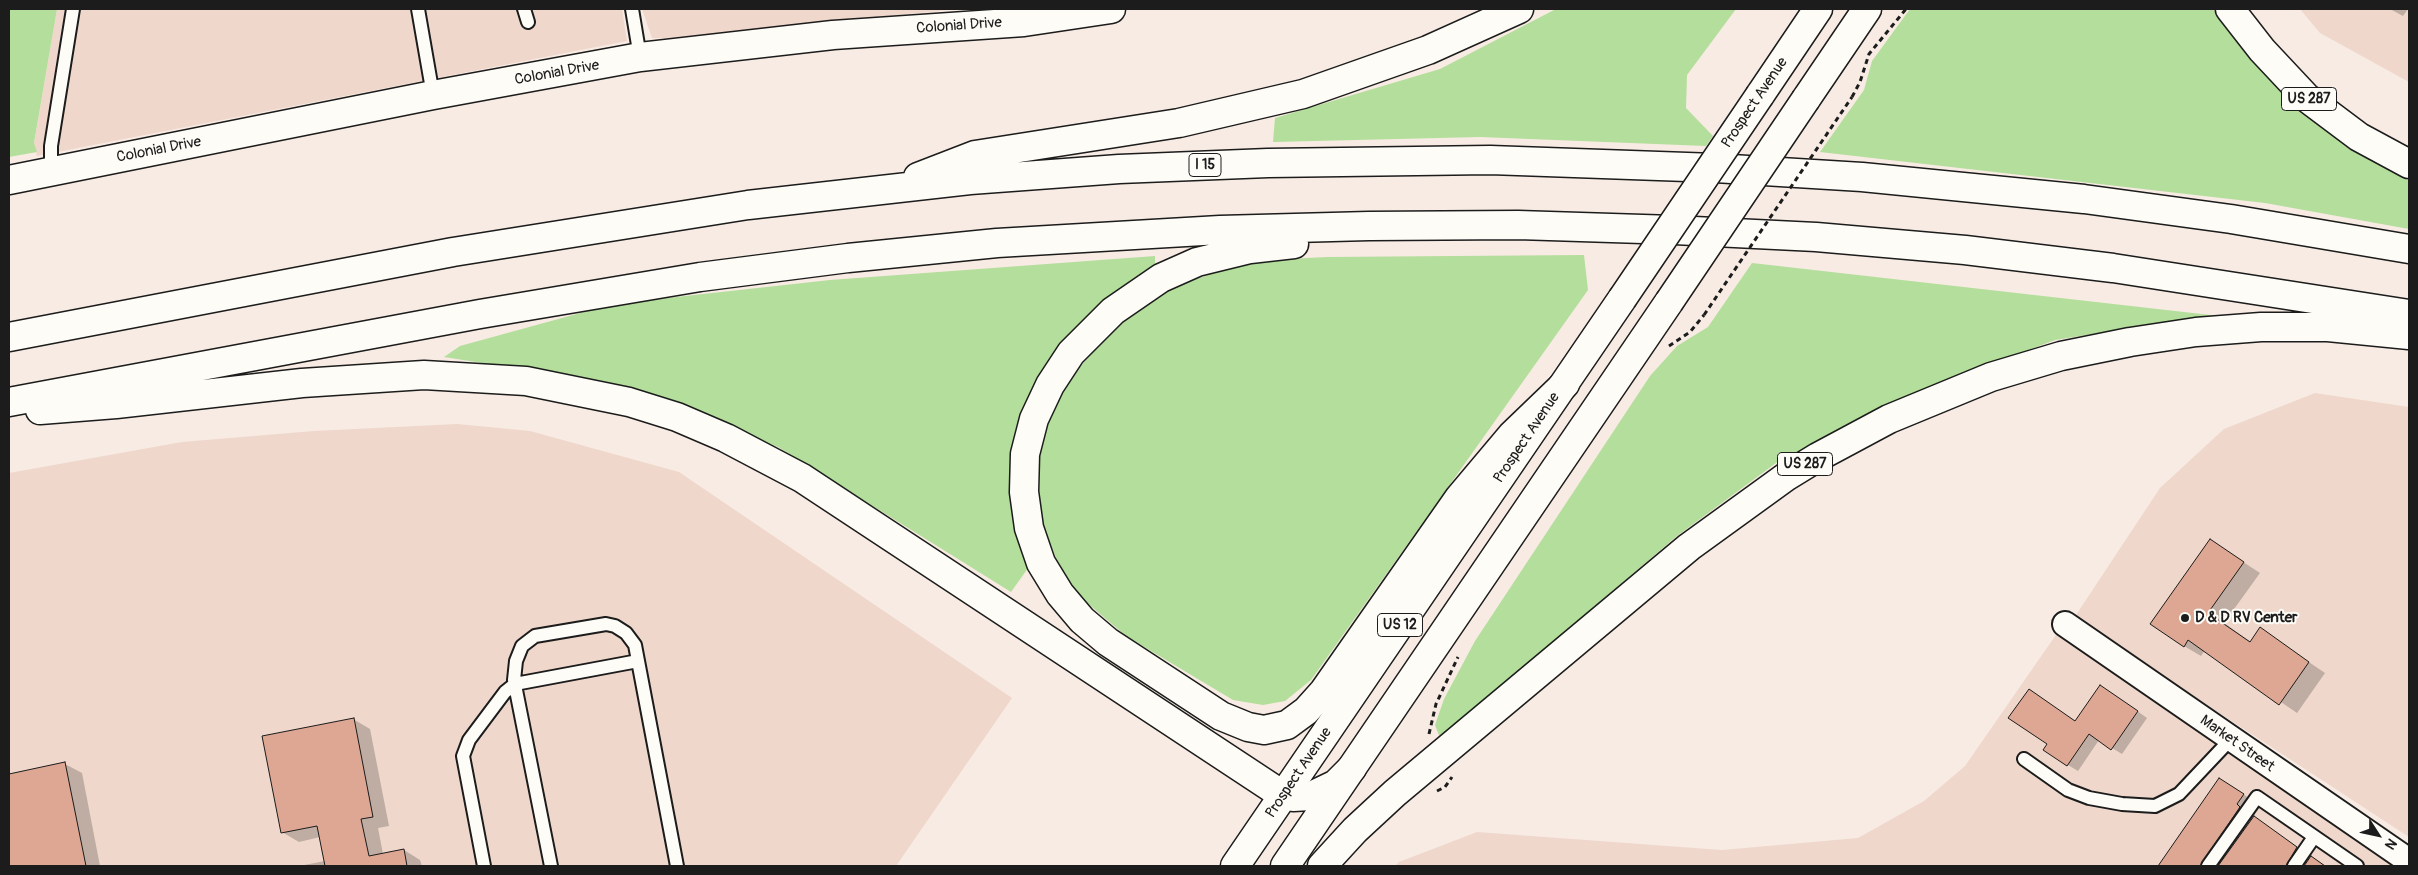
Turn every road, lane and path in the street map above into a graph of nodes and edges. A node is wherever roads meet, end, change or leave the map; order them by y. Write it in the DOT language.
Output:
graph roads {
  1 [pos="73,9"];
  2 [pos="418,9"];
  3 [pos="524,9"];
  4 [pos="632,9"];
  5 [pos="1111,9"];
  6 [pos="1519,9"];
  7 [pos="1818,9"];
  8 [pos="1867,9"];
  9 [pos="1906,9"];
  10 [pos="2230,9"];
  11 [pos="528,22"];
  12 [pos="640,58"];
  13 [pos="434,95"];
  14 [pos="2409,164"];
  15 [pos="51,171"];
  16 [pos="9,180"];
  17 [pos="896,187"];
  18 [pos="1518,225"];
  19 [pos="2409,249"];
  20 [pos="2409,314"];
  21 [pos="1704,315"];
  22 [pos="2409,335"];
  23 [pos="9,337"];
  24 [pos="1564,384"];
  25 [pos="9,402"];
  26 [pos="9,412"];
  27 [pos="2065,624"];
  28 [pos="638,661"];
  29 [pos="515,684"];
  30 [pos="2230,740"];
  31 [pos="2024,759"];
  32 [pos="1352,768"];
  33 [pos="1284,795"];
  34 [pos="2314,837"];
  35 [pos="2409,861"];
  36 [pos="484,866"];
  37 [pos="551,866"];
  38 [pos="677,866"];
  39 [pos="1235,866"];
  40 [pos="1285,866"];
  41 [pos="1322,866"];
  42 [pos="2208,866"];
  43 [pos="2294,866"];
  44 [pos="2357,866"];
  1 -- 15 [label="lane"];
  2 -- 13 [label="lane"];
  3 -- 11 [label="lane"];
  4 -- 12 [label="lane"];
  5 -- 12 [label="main road, Colonial Drive"];
  6 -- 17 [label="main road"];
  7 -- 24 [label="main road, Prospect Avenue, bridge"];
  8 -- 32 [label="main road, bridge"];
  9 -- 21 [label="path, bridge"];
  10 -- 14 [label="main road, US 287"];
  12 -- 13 [label="main road, Colonial Drive"];
  13 -- 15 [label="main road, Colonial Drive"];
  15 -- 16 [label="main road, Colonial Drive"];
  17 -- 19 [label="main road, I 15"];
  17 -- 23 [label="main road, I 15"];
  18 -- 20 [label="main road"];
  18 -- 24 [label="main road"];
  18 -- 25 [label="main road"];
  22 -- 41 [label="main road, US 287"];
  24 -- 33 [label="main road, Prospect Avenue / US 12"];
  26 -- 33 [label="main road"];
  27 -- 30 [label="street, Market Street"];
  28 -- 29 [label="lane"];
  28 -- 29 [label="lane"];
  28 -- 38 [label="lane"];
  29 -- 36 [label="lane"];
  29 -- 37 [label="lane"];
  30 -- 31 [label="lane"];
  30 -- 35 [label="street, Market Street"];
  32 -- 33 [label="main road"];
  32 -- 40 [label="main road"];
  33 -- 39 [label="main road, Prospect Avenue / US 12"];
  34 -- 42 [label="lane"];
  34 -- 43 [label="lane"];
  34 -- 44 [label="lane"];
}
